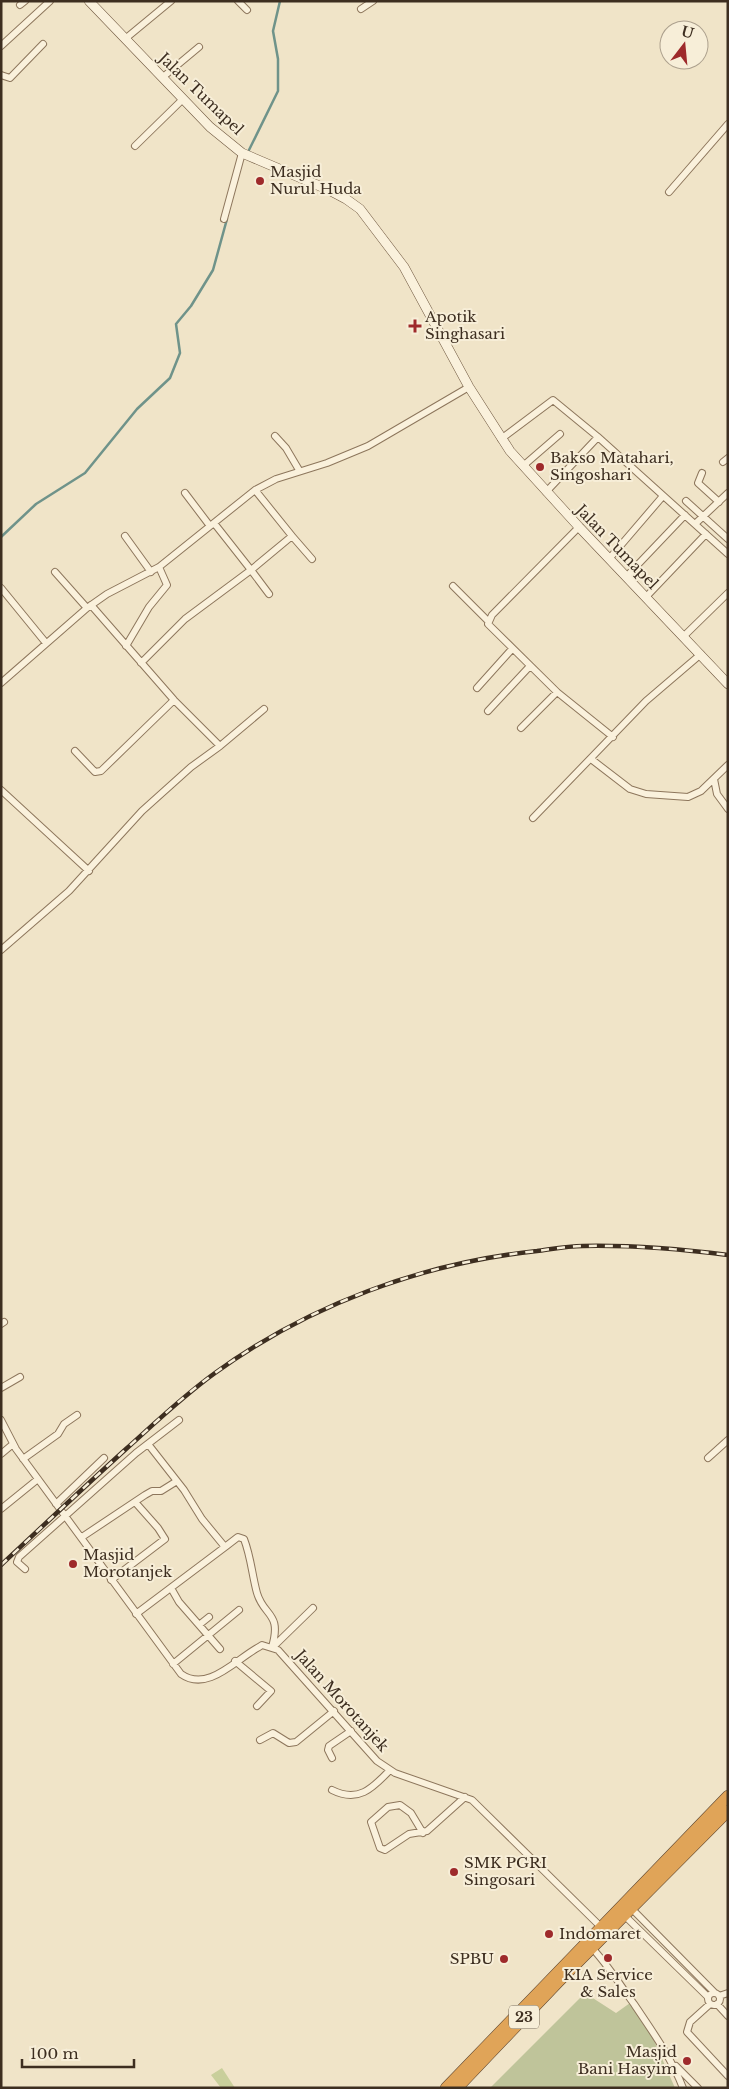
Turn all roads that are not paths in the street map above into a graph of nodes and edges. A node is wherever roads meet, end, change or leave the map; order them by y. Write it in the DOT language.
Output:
graph roads {
  1 [pos="50,1"];
  2 [pos="89,1"];
  3 [pos="171,1"];
  4 [pos="238,1"];
  5 [pos="373,1"];
  6 [pos="246,10"];
  7 [pos="361,10"];
  8 [pos="125,39"];
  9 [pos="43,44"];
  10 [pos="1,46"];
  11 [pos="199,47"];
  12 [pos="1,75"];
  13 [pos="164,76"];
  14 [pos="183,99"];
  15 [pos="728,124"];
  16 [pos="135,146"];
  17 [pos="244,154"];
  18 [pos="669,192"];
  19 [pos="224,219"];
  20 [pos="469,387"];
  21 [pos="560,434"];
  22 [pos="275,436"];
  23 [pos="598,437"];
  24 [pos="501,440"];
  25 [pos="523,466"];
  26 [pos="299,470"];
  27 [pos="702,473"];
  28 [pos="255,490"];
  29 [pos="546,492"];
  30 [pos="728,493"];
  31 [pos="186,494"];
  32 [pos="663,496"];
  33 [pos="686,501"];
  34 [pos="718,502"];
  35 [pos="685,515"];
  36 [pos="698,521"];
  37 [pos="212,524"];
  38 [pos="579,527"];
  39 [pos="706,534"];
  40 [pos="125,536"];
  41 [pos="292,536"];
  42 [pos="728,539"];
  43 [pos="728,554"];
  44 [pos="312,559"];
  45 [pos="609,559"];
  46 [pos="158,568"];
  47 [pos="251,570"];
  48 [pos="56,572"];
  49 [pos="151,572"];
  50 [pos="626,577"];
  51 [pos="453,586"];
  52 [pos="1,588"];
  53 [pos="728,593"];
  54 [pos="269,594"];
  55 [pos="646,597"];
  56 [pos="89,607"];
  57 [pos="488,621"];
  58 [pos="684,636"];
  59 [pos="46,643"];
  60 [pos="126,646"];
  61 [pos="512,649"];
  62 [pos="701,654"];
  63 [pos="140,663"];
  64 [pos="530,666"];
  65 [pos="1,683"];
  66 [pos="728,684"];
  67 [pos="477,688"];
  68 [pos="557,692"];
  69 [pos="174,700"];
  70 [pos="264,709"];
  71 [pos="488,711"];
  72 [pos="521,728"];
  73 [pos="613,737"];
  74 [pos="220,746"];
  75 [pos="75,751"];
  76 [pos="591,758"];
  77 [pos="728,765"];
  78 [pos="714,780"];
  79 [pos="1,790"];
  80 [pos="728,808"];
  81 [pos="532,818"];
  82 [pos="89,871"];
  83 [pos="1,950"];
  84 [pos="20,1377"];
  85 [pos="1,1388"];
  86 [pos="77,1416"];
  87 [pos="179,1420"];
  88 [pos="2,1422"];
  89 [pos="728,1440"];
  90 [pos="13,1444"];
  91 [pos="148,1444"];
  92 [pos="3,1453"];
  93 [pos="104,1458"];
  94 [pos="708,1458"];
  95 [pos="23,1459"];
  96 [pos="38,1479"];
  97 [pos="177,1481"];
  98 [pos="135,1502"];
  99 [pos="56,1504"];
  100 [pos="1,1509"];
  101 [pos="66,1516"];
  102 [pos="82,1537"];
  103 [pos="224,1547"];
  104 [pos="25,1569"];
  105 [pos="111,1580"];
  106 [pos="170,1588"];
  107 [pos="313,1608"];
  108 [pos="238,1610"];
  109 [pos="136,1614"];
  110 [pos="209,1617"];
  111 [pos="199,1625"];
  112 [pos="208,1636"];
  113 [pos="272,1647"];
  114 [pos="220,1649"];
  115 [pos="236,1661"];
  116 [pos="173,1664"];
  117 [pos="257,1706"];
  118 [pos="334,1711"];
  119 [pos="351,1731"];
  120 [pos="260,1740"];
  121 [pos="332,1758"];
  122 [pos="390,1770"];
  123 [pos="332,1790"];
  124 [pos="728,1796"];
  125 [pos="465,1797"];
  126 [pos="728,1811"];
  127 [pos="423,1833"];
  128 [pos="628,1912"];
  129 [pos="643,1921"];
  130 [pos="601,1927"];
  131 [pos="637,1928"];
  132 [pos="589,1945"];
  133 [pos="686,1965"];
  134 [pos="680,1972"];
  135 [pos="728,1993"];
  136 [pos="717,1995"];
  137 [pos="708,1997"];
  138 [pos="714,2004"];
  139 [pos="521,2015"];
  140 [pos="728,2016"];
  141 [pos="674,2065"];
  142 [pos="728,2076"];
  143 [pos="446,2088"];
  144 [pos="457,2088"];
  145 [pos="683,2088"];
  146 [pos="698,2088"];
  1 -- 10 [label="street"];
  2 -- 8 [label="street, Jalan Tumapel"];
  3 -- 8 [label="street"];
  4 -- 6 [label="street"];
  5 -- 7 [label="street"];
  8 -- 13 [label="street, Jalan Tumapel"];
  9 -- 12 [label="street"];
  11 -- 13 [label="street"];
  13 -- 14 [label="street, Jalan Tumapel"];
  14 -- 16 [label="street"];
  14 -- 17 [label="street, Jalan Tumapel"];
  15 -- 18 [label="street"];
  17 -- 19 [label="street"];
  17 -- 20 [label="street, Jalan Tumapel"];
  20 -- 24 [label="street, Jalan Tumapel"];
  20 -- 26 [label="street"];
  21 -- 25 [label="street"];
  22 -- 26 [label="street"];
  23 -- 24 [label="street"];
  23 -- 29 [label="street"];
  23 -- 32 [label="street"];
  24 -- 25 [label="street, Jalan Tumapel"];
  25 -- 29 [label="street, Jalan Tumapel"];
  26 -- 28 [label="street"];
  27 -- 34 [label="street"];
  28 -- 37 [label="street"];
  28 -- 41 [label="street"];
  29 -- 38 [label="street, Jalan Tumapel"];
  30 -- 34 [label="street"];
  31 -- 37 [label="street"];
  32 -- 35 [label="street"];
  32 -- 45 [label="street"];
  33 -- 36 [label="street"];
  34 -- 36 [label="street"];
  35 -- 36 [label="street"];
  35 -- 50 [label="street"];
  36 -- 39 [label="street"];
  36 -- 42 [label="street"];
  37 -- 46 [label="street"];
  37 -- 47 [label="street"];
  38 -- 45 [label="street, Jalan Tumapel"];
  38 -- 57 [label="street"];
  39 -- 43 [label="street"];
  39 -- 55 [label="street"];
  40 -- 49 [label="street"];
  41 -- 44 [label="street"];
  41 -- 47 [label="street"];
  45 -- 50 [label="street, Jalan Tumapel"];
  46 -- 49 [label="street"];
  46 -- 60 [label="street"];
  47 -- 54 [label="street"];
  47 -- 63 [label="street"];
  48 -- 56 [label="street"];
  49 -- 56 [label="street"];
  50 -- 55 [label="street, Jalan Tumapel"];
  51 -- 57 [label="street"];
  52 -- 59 [label="street"];
  53 -- 58 [label="street"];
  55 -- 58 [label="street, Jalan Tumapel"];
  56 -- 59 [label="street"];
  56 -- 60 [label="street"];
  57 -- 61 [label="street"];
  58 -- 62 [label="street, Jalan Tumapel"];
  59 -- 65 [label="street"];
  60 -- 63 [label="street"];
  61 -- 64 [label="street"];
  61 -- 67 [label="street"];
  62 -- 66 [label="street, Jalan Tumapel"];
  62 -- 73 [label="street"];
  63 -- 69 [label="street"];
  64 -- 68 [label="street"];
  64 -- 71 [label="street"];
  68 -- 72 [label="street"];
  68 -- 73 [label="street"];
  69 -- 74 [label="street"];
  69 -- 75 [label="street"];
  70 -- 74 [label="street"];
  73 -- 76 [label="street"];
  74 -- 82 [label="street"];
  76 -- 78 [label="street"];
  76 -- 81 [label="street"];
  77 -- 78 [label="street"];
  78 -- 80 [label="street"];
  79 -- 82 [label="street"];
  82 -- 83 [label="street"];
  84 -- 85 [label="street"];
  86 -- 95 [label="street"];
  87 -- 91 [label="street"];
  88 -- 90 [label="street"];
  89 -- 94 [label="street"];
  90 -- 92 [label="street"];
  90 -- 95 [label="street"];
  91 -- 97 [label="street"];
  91 -- 101 [label="street"];
  93 -- 99 [label="street"];
  95 -- 96 [label="street"];
  96 -- 99 [label="street"];
  96 -- 100 [label="street"];
  97 -- 98 [label="street"];
  97 -- 103 [label="street"];
  98 -- 102 [label="street"];
  98 -- 105 [label="street"];
  99 -- 101 [label="street"];
  101 -- 102 [label="street"];
  101 -- 104 [label="street"];
  102 -- 105 [label="street"];
  103 -- 106 [label="street"];
  103 -- 113 [label="street"];
  105 -- 109 [label="street"];
  106 -- 109 [label="street"];
  106 -- 111 [label="street"];
  107 -- 113 [label="street"];
  108 -- 112 [label="street"];
  109 -- 116 [label="street"];
  110 -- 111 [label="street"];
  111 -- 112 [label="street"];
  112 -- 114 [label="street"];
  112 -- 116 [label="street"];
  113 -- 115 [label="street"];
  113 -- 118 [label="street, Jalan Morotanjek"];
  115 -- 116 [label="street"];
  115 -- 117 [label="street"];
  118 -- 119 [label="street, Jalan Morotanjek"];
  118 -- 120 [label="street"];
  119 -- 121 [label="street"];
  119 -- 122 [label="street, Jalan Morotanjek"];
  122 -- 123 [label="street"];
  122 -- 125 [label="street, Jalan Morotanjek"];
  124 -- 130 [label="highway, 23"];
  125 -- 127 [label="street"];
  125 -- 130 [label="street, Jalan Morotanjek"];
  126 -- 128 [label="highway, 23"];
  127 -- 127 [label="street"];
  128 -- 129 [label="street"];
  128 -- 131 [label="street"];
  128 -- 132 [label="highway, 23"];
  129 -- 131 [label="street"];
  129 -- 133 [label="street"];
  130 -- 132 [label="highway, 23"];
  131 -- 134 [label="street"];
  132 -- 139 [label="highway, 23"];
  132 -- 141 [label="street"];
  133 -- 134 [label="street"];
  133 -- 136 [label="street"];
  134 -- 137 [label="street"];
  135 -- 136 [label="street"];
  136 -- 137 [label="street"];
  136 -- 138 [label="street"];
  137 -- 138 [label="street"];
  138 -- 140 [label="street"];
  138 -- 142 [label="street"];
  139 -- 143 [label="highway, 23"];
  139 -- 144 [label="highway, 23"];
  141 -- 145 [label="street"];
  141 -- 146 [label="street"];
}
